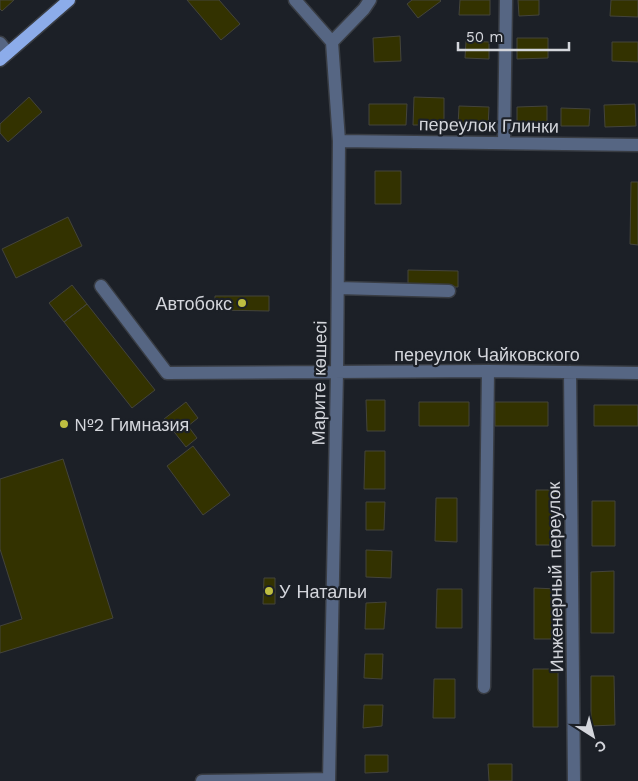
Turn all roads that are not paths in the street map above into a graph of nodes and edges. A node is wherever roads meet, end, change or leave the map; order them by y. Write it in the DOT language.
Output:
graph roads {
  1 [pos="69,0"];
  2 [pos="295,0"];
  3 [pos="370,0"];
  4 [pos="506,0"];
  5 [pos="332,42"];
  6 [pos="3,52"];
  7 [pos="339,140"];
  8 [pos="504,143"];
  9 [pos="638,145"];
  10 [pos="101,286"];
  11 [pos="338,288"];
  12 [pos="449,291"];
  13 [pos="488,371"];
  14 [pos="337,372"];
  15 [pos="570,372"];
  16 [pos="638,373"];
  17 [pos="484,686"];
  18 [pos="329,780"];
  19 [pos="202,781"];
  20 [pos="574,781"];
  1 -- 6 [label="main road"];
  2 -- 5 [label="street"];
  3 -- 5 [label="street"];
  4 -- 8 [label="street"];
  5 -- 7 [label="street, Марите көшесі"];
  7 -- 8 [label="street, переулок Глинки"];
  7 -- 11 [label="street, Марите көшесі"];
  8 -- 9 [label="street, переулок Глинки"];
  10 -- 14 [label="street, переулок Чайковского"];
  11 -- 12 [label="street"];
  11 -- 14 [label="street, Марите көшесі"];
  13 -- 14 [label="street, переулок Чайковского"];
  13 -- 15 [label="street, переулок Чайковского"];
  13 -- 17 [label="street"];
  14 -- 18 [label="street, Марите көшесі"];
  15 -- 16 [label="street, переулок Чайковского"];
  15 -- 20 [label="street, Инженерный переулок"];
  18 -- 19 [label="street"];
}
